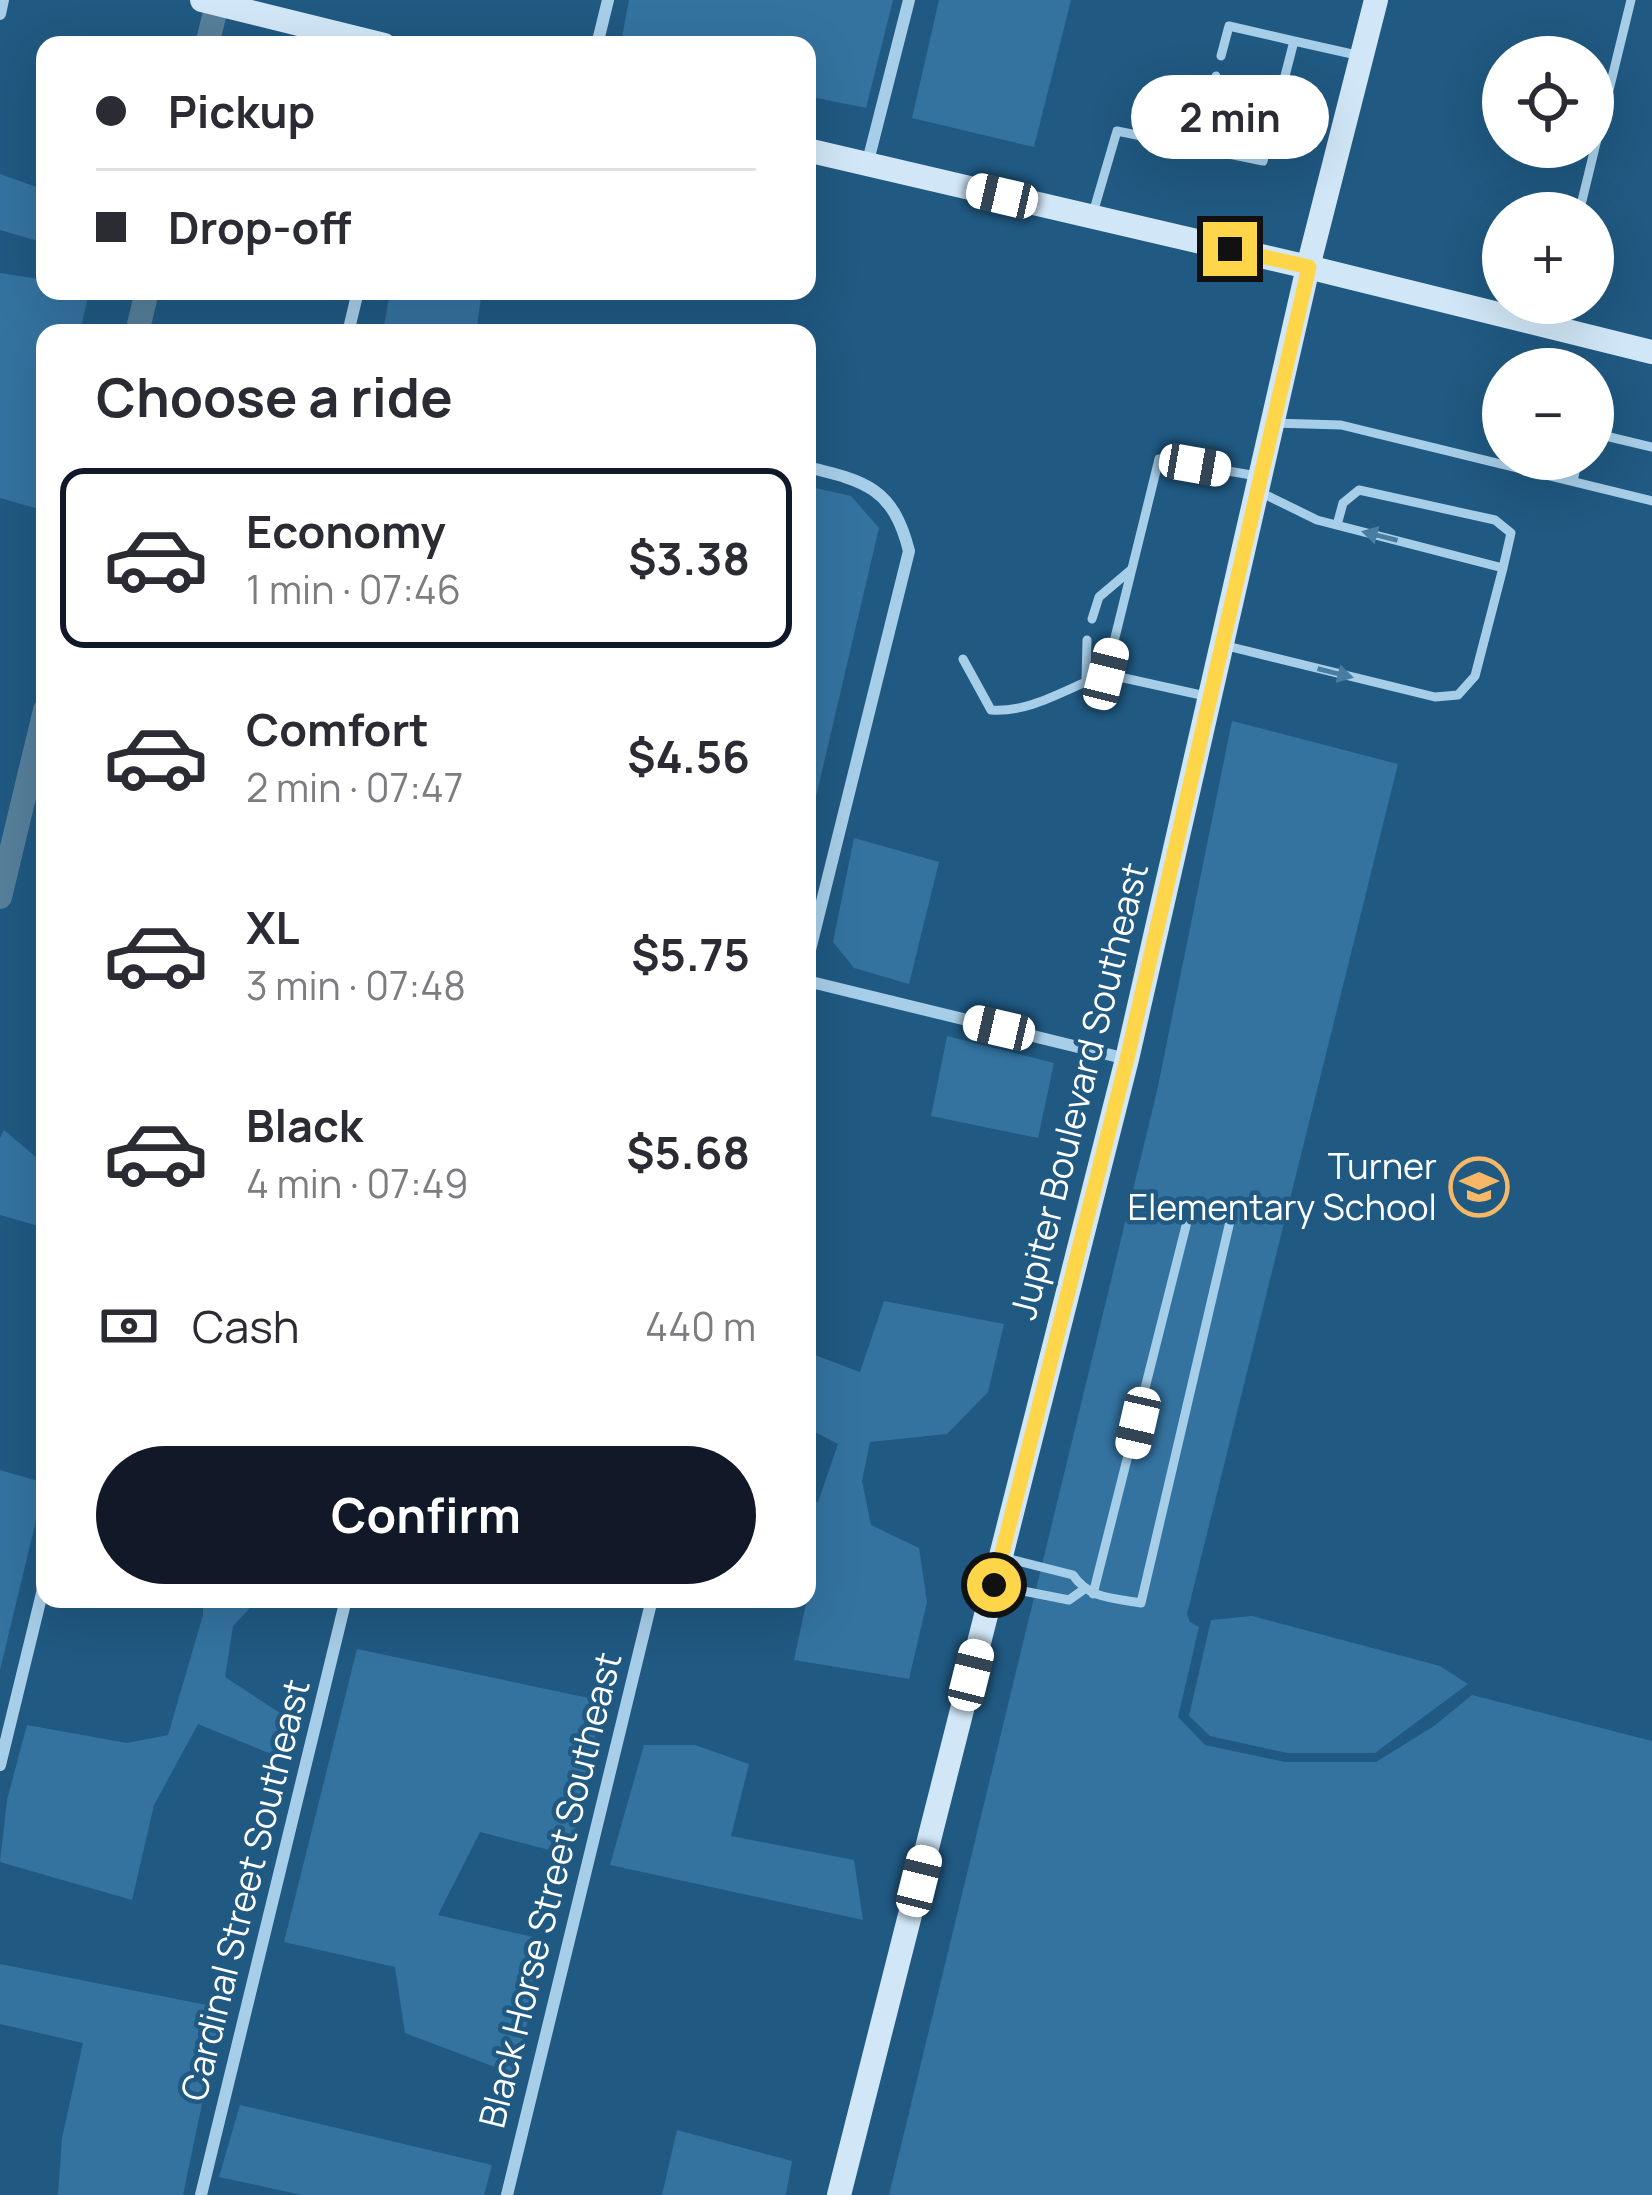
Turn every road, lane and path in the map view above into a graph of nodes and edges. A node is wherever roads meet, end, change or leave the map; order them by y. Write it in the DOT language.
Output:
graph roads {
  1 [pos="3,0"];
  2 [pos="202,0"];
  3 [pos="608,0"];
  4 [pos="909,0"];
  5 [pos="1376,0"];
  6 [pos="1631,0"];
  7 [pos="0,14"];
  8 [pos="349,36"];
  9 [pos="598,36"];
  10 [pos="1294,41"];
  11 [pos="1221,56"];
  12 [pos="1361,56"];
  13 [pos="1216,76"];
  14 [pos="1271,82"];
  15 [pos="1284,85"];
  16 [pos="1199,148"];
  17 [pos="816,152"];
  18 [pos="867,164"];
  19 [pos="1584,192"];
  20 [pos="1092,217"];
  21 [pos="1309,267"];
  22 [pos="1482,301"];
  23 [pos="1578,324"];
  24 [pos="1652,352"];
  25 [pos="1273,423"];
  26 [pos="1614,438"];
  27 [pos="1652,446"];
  28 [pos="816,470"];
  29 [pos="1573,482"];
  30 [pos="1259,483"];
  31 [pos="1652,501"];
  32 [pos="1336,525"];
  33 [pos="1503,568"];
  34 [pos="1132,569"];
  35 [pos="1092,619"];
  36 [pos="1087,640"];
  37 [pos="1222,645"];
  38 [pos="962,658"];
  39 [pos="1106,674"];
  40 [pos="1086,680"];
  41 [pos="1210,697"];
  42 [pos="816,926"];
  43 [pos="816,983"];
  44 [pos="1127,1059"];
  45 [pos="1001,1556"];
  46 [pos="994,1585"];
  47 [pos="1088,1592"];
  48 [pos="38,1608"];
  49 [pos="344,1608"];
  50 [pos="650,1608"];
  51 [pos="0,1765"];
  52 [pos="201,2195"];
  53 [pos="507,2195"];
  54 [pos="839,2195"];
  1 -- 7 [label="street"];
  2 -- 8 [label="street"];
  3 -- 9 [label="street"];
  4 -- 18 [label="street"];
  5 -- 12 [label="street, Jupiter Boulevard Southeast"];
  6 -- 19 [label="lane"];
  10 -- 11 [label="lane"];
  10 -- 12 [label="lane"];
  10 -- 15 [label="lane"];
  12 -- 21 [label="street, Jupiter Boulevard Southeast"];
  13 -- 16 [label="lane"];
  14 -- 15 [label="lane"];
  15 -- 16 [label="lane"];
  16 -- 20 [label="lane"];
  17 -- 18 [label="street"];
  18 -- 20 [label="street"];
  20 -- 21 [label="street"];
  21 -- 22 [label="street"];
  21 -- 25 [label="street, Jupiter Boulevard Southeast"];
  23 -- 24 [label="street"];
  25 -- 29 [label="lane"];
  25 -- 30 [label="street, Jupiter Boulevard Southeast"];
  26 -- 27 [label="lane"];
  28 -- 42 [label="street"];
  29 -- 31 [label="lane"];
  30 -- 32 [label="lane"];
  30 -- 34 [label="lane"];
  30 -- 37 [label="street, Jupiter Boulevard Southeast"];
  33 -- 32 [label="lane, one-way"];
  32 -- 33 [label="lane"];
  37 -- 33 [label="lane, one-way"];
  34 -- 35 [label="lane"];
  34 -- 39 [label="lane"];
  36 -- 40 [label="lane"];
  37 -- 41 [label="street, Jupiter Boulevard Southeast"];
  38 -- 40 [label="lane"];
  39 -- 40 [label="lane"];
  39 -- 41 [label="lane"];
  41 -- 44 [label="street, Jupiter Boulevard Southeast"];
  43 -- 44 [label="street"];
  44 -- 45 [label="street, Jupiter Boulevard Southeast"];
  45 -- 46 [label="street, Jupiter Boulevard Southeast"];
  45 -- 47 [label="lane"];
  46 -- 47 [label="lane"];
  46 -- 54 [label="street, Jupiter Boulevard Southeast"];
  47 -- 47 [label="lane"];
  48 -- 51 [label="street"];
  49 -- 52 [label="street, Cardinal Street Southeast"];
  50 -- 53 [label="street, Black Horse Street Southeast"];
}
